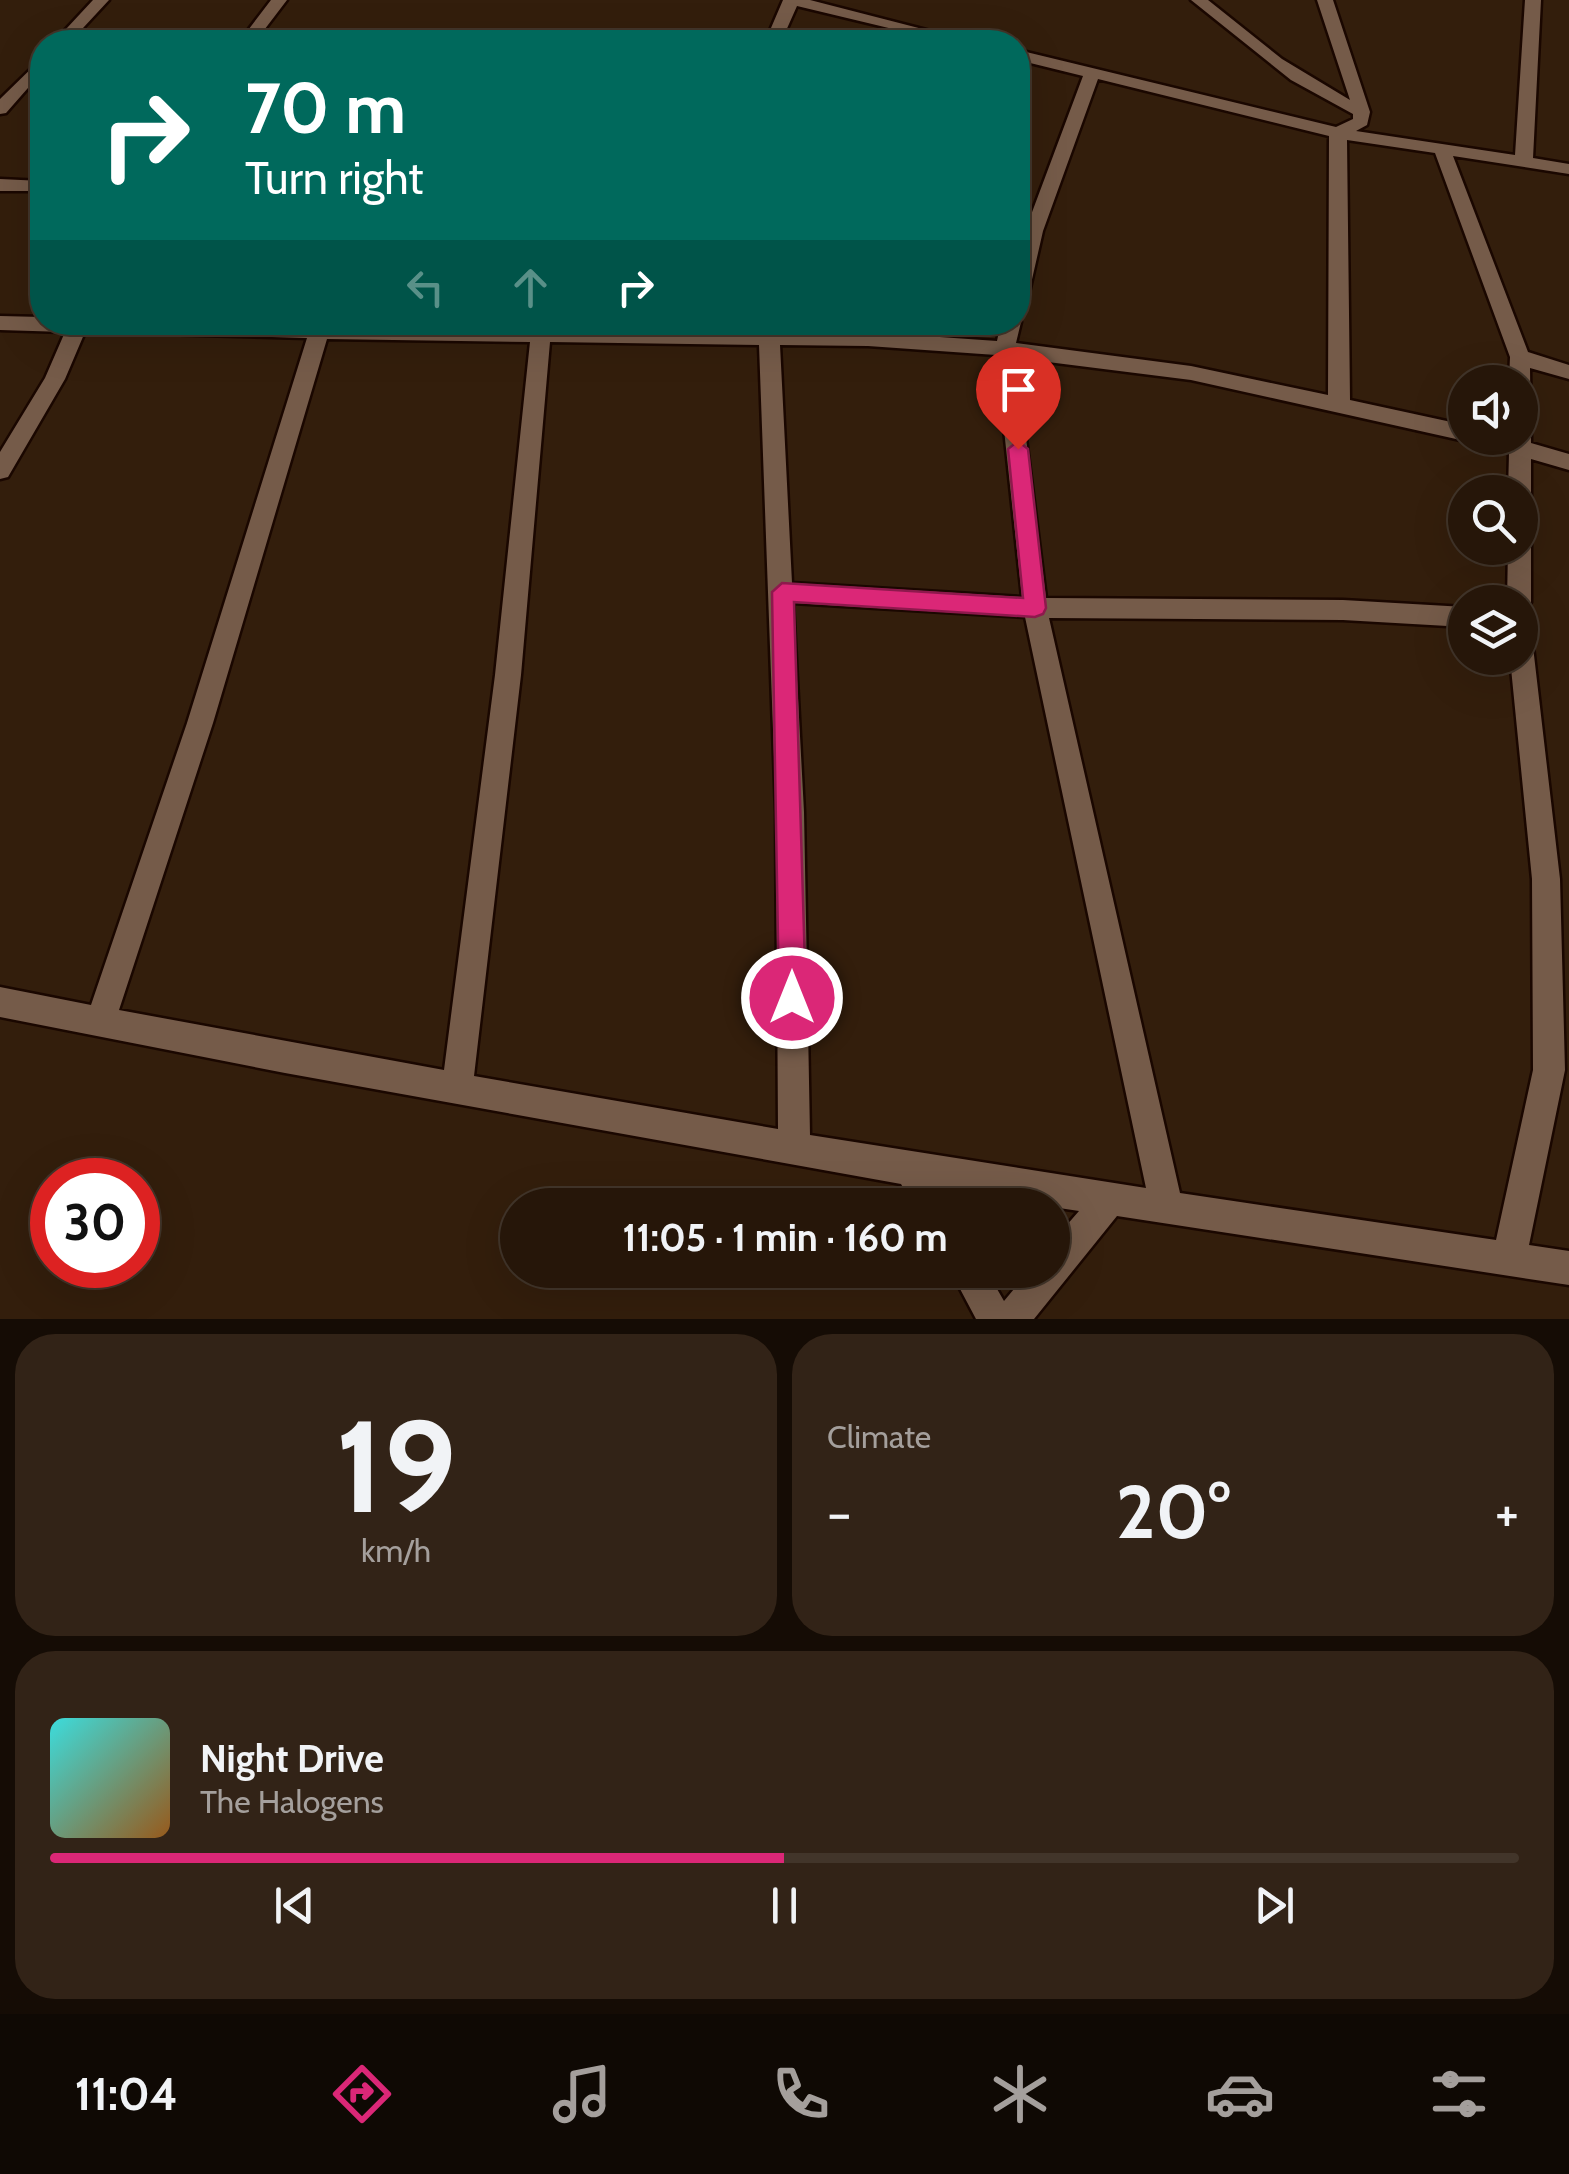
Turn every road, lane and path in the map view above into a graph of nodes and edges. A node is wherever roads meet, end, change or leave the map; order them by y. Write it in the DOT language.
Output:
graph roads {
  1 [pos="101,0"];
  2 [pos="279,0"];
  3 [pos="792,0"];
  4 [pos="1199,0"];
  5 [pos="1325,0"];
  6 [pos="1533,0"];
  7 [pos="73,30"];
  8 [pos="256,30"];
  9 [pos="778,30"];
  10 [pos="915,30"];
  11 [pos="1030,57"];
  12 [pos="1093,72"];
  13 [pos="30,76"];
  14 [pos="0,109"];
  15 [pos="1362,112"];
  16 [pos="1338,134"];
  17 [pos="1442,149"];
  18 [pos="1524,159"];
  19 [pos="1569,169"];
  20 [pos="0,186"];
  21 [pos="30,186"];
  22 [pos="1030,248"];
  23 [pos="0,322"];
  24 [pos="30,324"];
  25 [pos="73,335"];
  26 [pos="319,335"];
  27 [pos="542,335"];
  28 [pos="739,335"];
  29 [pos="1008,336"];
  30 [pos="769,337"];
  31 [pos="1520,357"];
  32 [pos="1520,365"];
  33 [pos="1569,372"];
  34 [pos="1339,403"];
  35 [pos="1448,429"];
  36 [pos="1538,452"];
  37 [pos="1520,455"];
  38 [pos="1569,462"];
  39 [pos="0,471"];
  40 [pos="1519,585"];
  41 [pos="782,592"];
  42 [pos="1035,608"];
  43 [pos="1448,616"];
  44 [pos="1524,675"];
  45 [pos="0,1002"];
  46 [pos="100,1023"];
  47 [pos="457,1088"];
  48 [pos="794,1146"];
  49 [pos="911,1169"];
  50 [pos="922,1188"];
  51 [pos="1108,1201"];
  52 [pos="1168,1209"];
  53 [pos="1070,1248"];
  54 [pos="1509,1258"];
  55 [pos="1569,1268"];
  56 [pos="977,1288"];
  57 [pos="1037,1288"];
  58 [pos="995,1319"];
  59 [pos="1012,1319"];
  1 -- 7 [label="street"];
  2 -- 8 [label="street"];
  3 -- 9 [label="street"];
  3 -- 10 [label="street"];
  4 -- 15 [label="street"];
  5 -- 15 [label="street"];
  6 -- 18 [label="street"];
  11 -- 12 [label="street"];
  12 -- 16 [label="street"];
  12 -- 22 [label="street"];
  13 -- 14 [label="street"];
  15 -- 16 [label="street"];
  16 -- 17 [label="street"];
  16 -- 34 [label="street"];
  17 -- 18 [label="street"];
  17 -- 31 [label="street"];
  18 -- 19 [label="street"];
  20 -- 21 [label="street"];
  23 -- 24 [label="street"];
  25 -- 39 [label="street"];
  26 -- 46 [label="street"];
  27 -- 47 [label="street"];
  28 -- 30 [label="street"];
  29 -- 30 [label="street"];
  29 -- 34 [label="street"];
  29 -- 42 [label="street"];
  30 -- 41 [label="street"];
  31 -- 32 [label="street"];
  31 -- 33 [label="street"];
  34 -- 35 [label="street"];
  36 -- 38 [label="street"];
  37 -- 40 [label="street"];
  41 -- 42 [label="street"];
  41 -- 48 [label="street"];
  42 -- 43 [label="street"];
  42 -- 52 [label="street"];
  44 -- 54 [label="street"];
  45 -- 46 [label="street"];
  46 -- 47 [label="street"];
  47 -- 48 [label="street"];
  48 -- 49 [label="street"];
  49 -- 50 [label="street"];
  49 -- 51 [label="street"];
  51 -- 52 [label="street"];
  51 -- 53 [label="street"];
  52 -- 54 [label="street"];
  54 -- 55 [label="street"];
  56 -- 58 [label="street"];
  57 -- 59 [label="street"];
}
